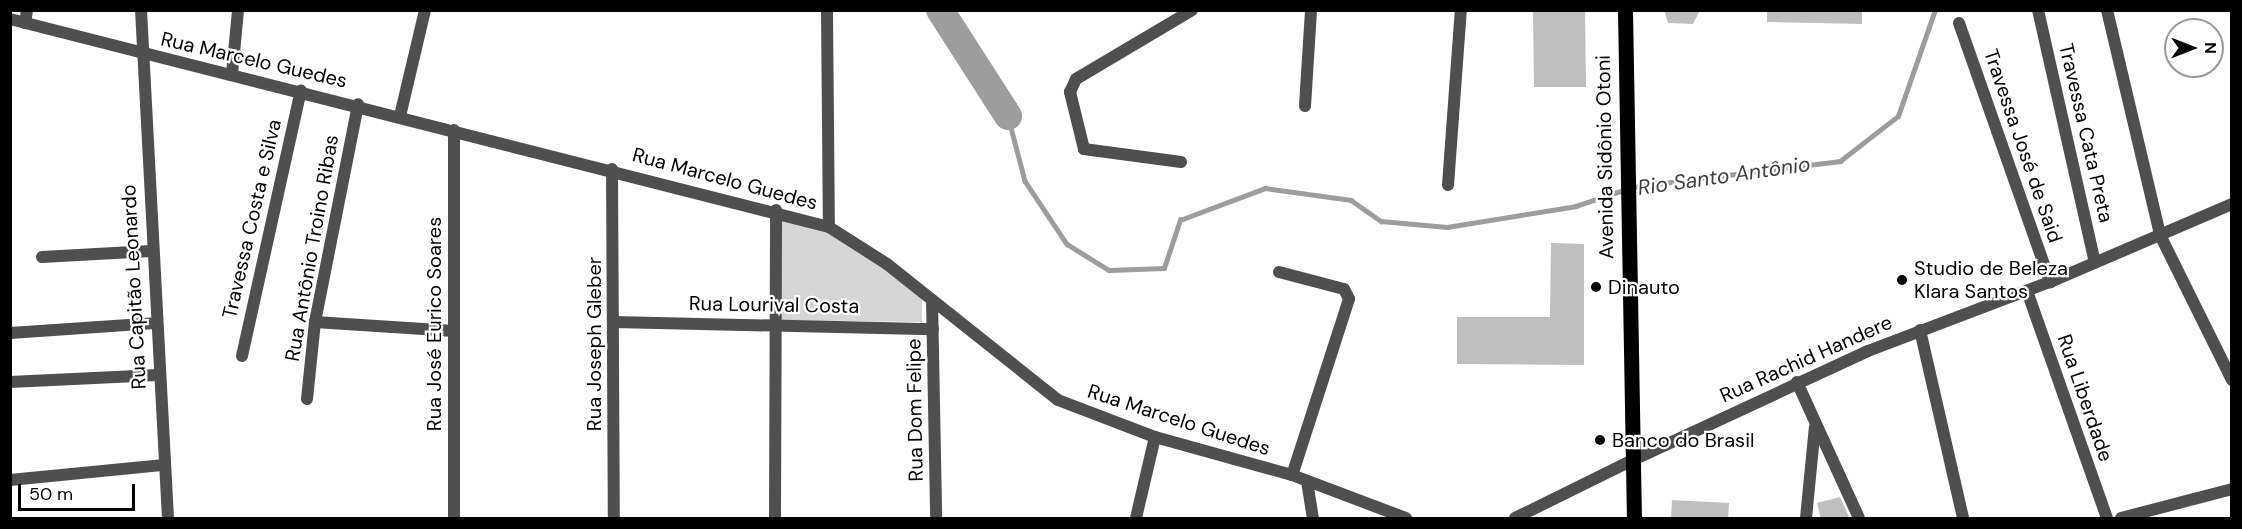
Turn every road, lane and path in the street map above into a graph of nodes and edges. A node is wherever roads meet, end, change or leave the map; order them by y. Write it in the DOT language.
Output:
graph roads {
  1 [pos="141,10"];
  2 [pos="238,10"];
  3 [pos="425,10"];
  4 [pos="827,10"];
  5 [pos="1192,10"];
  6 [pos="1311,10"];
  7 [pos="1461,10"];
  8 [pos="1625,10"];
  9 [pos="2038,10"];
  10 [pos="2107,10"];
  11 [pos="26,17"];
  12 [pos="10,19"];
  13 [pos="1959,23"];
  14 [pos="141,54"];
  15 [pos="232,74"];
  16 [pos="301,90"];
  17 [pos="358,104"];
  18 [pos="1305,106"];
  19 [pos="400,116"];
  20 [pos="454,130"];
  21 [pos="1181,162"];
  22 [pos="612,169"];
  23 [pos="1448,185"];
  24 [pos="2232,204"];
  25 [pos="776,210"];
  26 [pos="829,227"];
  27 [pos="2160,235"];
  28 [pos="151,251"];
  29 [pos="42,256"];
  30 [pos="2095,263"];
  31 [pos="1279,272"];
  32 [pos="2050,282"];
  33 [pos="2027,291"];
  34 [pos="932,300"];
  35 [pos="315,322"];
  36 [pos="614,322"];
  37 [pos="155,323"];
  38 [pos="773,324"];
  39 [pos="933,328"];
  40 [pos="1920,330"];
  41 [pos="454,331"];
  42 [pos="10,333"];
  43 [pos="242,356"];
  44 [pos="2228,362"];
  45 [pos="158,375"];
  46 [pos="2232,380"];
  47 [pos="10,381"];
  48 [pos="1797,382"];
  49 [pos="307,399"];
  50 [pos="1815,425"];
  51 [pos="1155,437"];
  52 [pos="1633,460"];
  53 [pos="164,465"];
  54 [pos="1292,475"];
  55 [pos="10,480"];
  56 [pos="1307,481"];
  57 [pos="2232,489"];
  58 [pos="168,519"];
  59 [pos="454,519"];
  60 [pos="614,519"];
  61 [pos="775,519"];
  62 [pos="936,519"];
  63 [pos="1136,519"];
  64 [pos="1313,519"];
  65 [pos="1406,519"];
  66 [pos="1515,519"];
  67 [pos="1634,519"];
  68 [pos="1806,519"];
  69 [pos="1859,519"];
  70 [pos="1963,519"];
  71 [pos="2107,519"];
  72 [pos="2121,519"];
  1 -- 14 [label="street, Rua Capitão Leonardo"];
  2 -- 15 [label="street"];
  3 -- 19 [label="street"];
  4 -- 26 [label="street"];
  5 -- 21 [label="street"];
  6 -- 18 [label="street"];
  7 -- 23 [label="street"];
  8 -- 52 [label="main road, Avenida Sidônio Otoni"];
  9 -- 30 [label="street, Travessa Cata Preta"];
  10 -- 27 [label="street"];
  11 -- 12 [label="street, Rua Marcelo Guedes"];
  11 -- 14 [label="street, Rua Marcelo Guedes"];
  13 -- 32 [label="street, Travessa José de Said"];
  14 -- 15 [label="street, Rua Marcelo Guedes"];
  14 -- 28 [label="street, Rua Capitão Leonardo"];
  15 -- 16 [label="street, Rua Marcelo Guedes"];
  16 -- 17 [label="street, Rua Marcelo Guedes"];
  16 -- 43 [label="street, Travessa Costa e Silva"];
  17 -- 19 [label="street, Rua Marcelo Guedes"];
  17 -- 35 [label="street, Rua Antônio Troino Ribas"];
  19 -- 20 [label="street, Rua Marcelo Guedes"];
  20 -- 22 [label="street, Rua Marcelo Guedes"];
  20 -- 41 [label="street, Rua José Eurico Soares"];
  22 -- 25 [label="street, Rua Marcelo Guedes"];
  22 -- 36 [label="street, Rua Joseph Gleber"];
  24 -- 27 [label="street, Rua Rachid Handere"];
  25 -- 26 [label="street, Rua Marcelo Guedes"];
  25 -- 38 [label="street"];
  26 -- 34 [label="street, Rua Marcelo Guedes"];
  27 -- 30 [label="street, Rua Rachid Handere"];
  27 -- 44 [label="street"];
  28 -- 29 [label="street"];
  28 -- 37 [label="street, Rua Capitão Leonardo"];
  30 -- 32 [label="street, Rua Rachid Handere"];
  31 -- 54 [label="street"];
  32 -- 33 [label="street, Rua Rachid Handere"];
  33 -- 40 [label="street, Rua Rachid Handere"];
  33 -- 71 [label="street, Rua Liberdade"];
  34 -- 39 [label="street, Rua Dom Felipe"];
  34 -- 51 [label="street, Rua Marcelo Guedes"];
  35 -- 41 [label="street"];
  35 -- 49 [label="street, Rua Antônio Troino Ribas"];
  36 -- 38 [label="street, Rua Lourival Costa"];
  36 -- 60 [label="street, Rua Joseph Gleber"];
  37 -- 42 [label="street"];
  37 -- 45 [label="street, Rua Capitão Leonardo"];
  38 -- 39 [label="street, Rua Lourival Costa"];
  38 -- 61 [label="street"];
  39 -- 62 [label="street, Rua Dom Felipe"];
  40 -- 48 [label="street, Rua Rachid Handere"];
  40 -- 70 [label="street"];
  41 -- 59 [label="street, Rua José Eurico Soares"];
  44 -- 46 [label="street"];
  45 -- 47 [label="street"];
  45 -- 53 [label="street, Rua Capitão Leonardo"];
  48 -- 50 [label="street"];
  48 -- 52 [label="street, Rua Rachid Handere"];
  50 -- 68 [label="street"];
  50 -- 69 [label="street"];
  51 -- 54 [label="street, Rua Marcelo Guedes"];
  51 -- 63 [label="street"];
  52 -- 66 [label="street"];
  52 -- 67 [label="main road, Avenida Sidônio Otoni"];
  53 -- 55 [label="street"];
  53 -- 58 [label="street, Rua Capitão Leonardo"];
  54 -- 56 [label="street, Rua Marcelo Guedes"];
  56 -- 64 [label="street"];
  56 -- 65 [label="street, Rua Marcelo Guedes"];
  57 -- 72 [label="street"];
}
